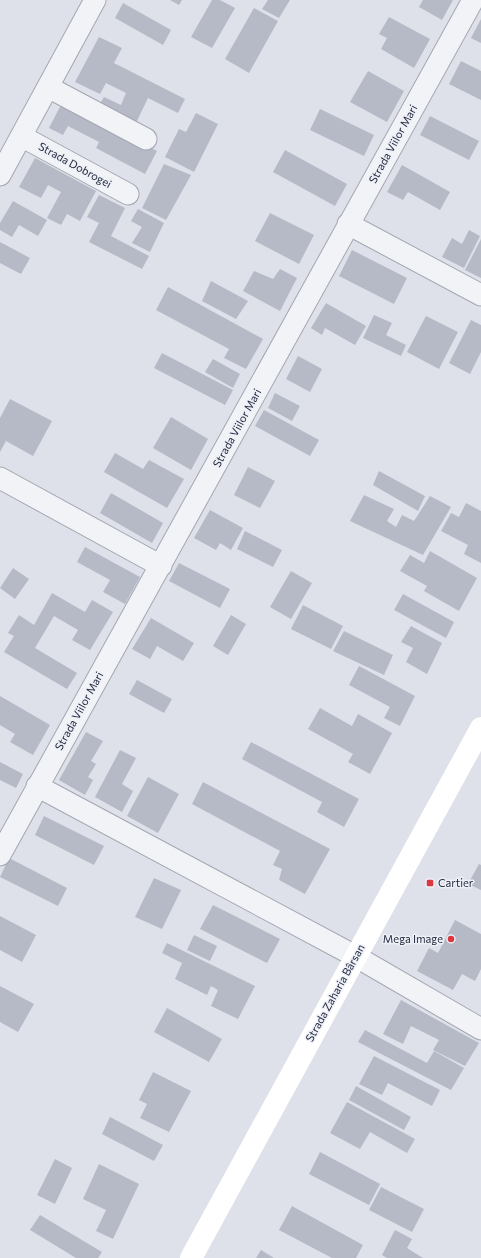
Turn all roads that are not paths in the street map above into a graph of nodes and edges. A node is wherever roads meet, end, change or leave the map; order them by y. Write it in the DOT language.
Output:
graph roads {
  1 [pos="95,0"];
  2 [pos="473,0"];
  3 [pos="48,86"];
  4 [pos="21,136"];
  5 [pos="146,139"];
  6 [pos="0,175"];
  7 [pos="128,194"];
  8 [pos="348,224"];
  9 [pos="481,295"];
  10 [pos="0,478"];
  11 [pos="161,566"];
  12 [pos="481,728"];
  13 [pos="37,786"];
  14 [pos="0,855"];
  15 [pos="355,956"];
  16 [pos="481,1029"];
  17 [pos="191,1258"];
  1 -- 3 [label="street"];
  2 -- 8 [label="street, Strada Viilor Mari"];
  3 -- 4 [label="street"];
  3 -- 5 [label="street"];
  4 -- 6 [label="street"];
  4 -- 7 [label="street, Strada Dobrogei"];
  8 -- 9 [label="street"];
  8 -- 11 [label="street, Strada Viilor Mari"];
  10 -- 11 [label="street"];
  11 -- 13 [label="street, Strada Viilor Mari"];
  12 -- 15 [label="main road, Strada Zaharia Bârsan"];
  13 -- 14 [label="street, Strada Viilor Mari"];
  13 -- 15 [label="street"];
  15 -- 16 [label="street"];
  15 -- 17 [label="main road, Strada Zaharia Bârsan"];
}
